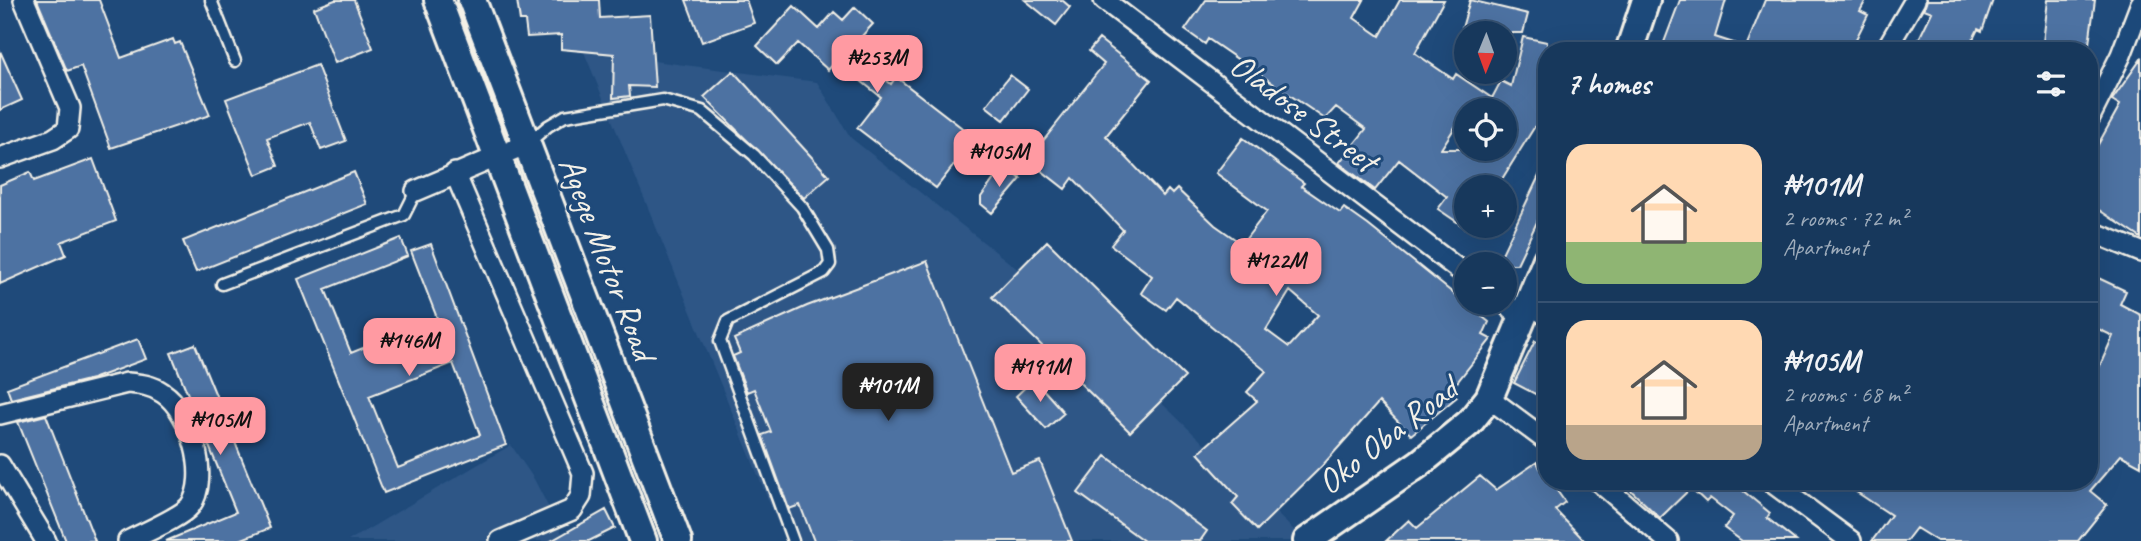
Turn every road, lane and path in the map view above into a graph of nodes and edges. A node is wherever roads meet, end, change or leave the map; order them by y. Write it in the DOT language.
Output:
graph roads {
  1 [pos="24,0"];
  2 [pos="211,0"];
  3 [pos="438,0"];
  4 [pos="472,0"];
  5 [pos="1104,0"];
  6 [pos="1646,0"];
  7 [pos="1915,0"];
  8 [pos="2141,4"];
  9 [pos="1632,42"];
  10 [pos="1890,42"];
  11 [pos="236,61"];
  12 [pos="2098,101"];
  13 [pos="527,144"];
  14 [pos="499,156"];
  15 [pos="0,158"];
  16 [pos="454,173"];
  17 [pos="416,191"];
  18 [pos="2098,234"];
  19 [pos="2141,252"];
  20 [pos="1454,266"];
  21 [pos="1538,281"];
  22 [pos="222,284"];
  23 [pos="1526,310"];
  24 [pos="1489,398"];
  25 [pos="0,414"];
  26 [pos="1538,434"];
  27 [pos="0,465"];
  28 [pos="1607,490"];
  29 [pos="1782,490"];
  30 [pos="1656,537"];
  31 [pos="46,541"];
  32 [pos="128,541"];
  33 [pos="500,541"];
  34 [pos="643,541"];
  35 [pos="678,541"];
  36 [pos="793,541"];
  37 [pos="1307,541"];
  38 [pos="1852,541"];
  1 -- 15 [label="street"];
  2 -- 11 [label="lane"];
  3 -- 14 [label="main road, Agege Motor Road"];
  4 -- 13 [label="main road, Agege Motor Road"];
  5 -- 20 [label="street, Oladose Street"];
  6 -- 9 [label="main road"];
  7 -- 10 [label="street"];
  8 -- 12 [label="street"];
  13 -- 14 [label="street"];
  13 -- 35 [label="main road, Agege Motor Road"];
  13 -- 36 [label="lane"];
  14 -- 16 [label="street"];
  14 -- 34 [label="main road, Agege Motor Road"];
  16 -- 17 [label="street"];
  16 -- 33 [label="street"];
  17 -- 22 [label="lane"];
  18 -- 19 [label="street"];
  21 -- 23 [label="main road, Oko Oba Road"];
  23 -- 24 [label="main road, Oko Oba Road"];
  24 -- 26 [label="street"];
  24 -- 37 [label="main road, Oko Oba Road"];
  25 -- 32 [label="street"];
  27 -- 31 [label="street"];
  28 -- 30 [label="street"];
  29 -- 38 [label="street"];
}
